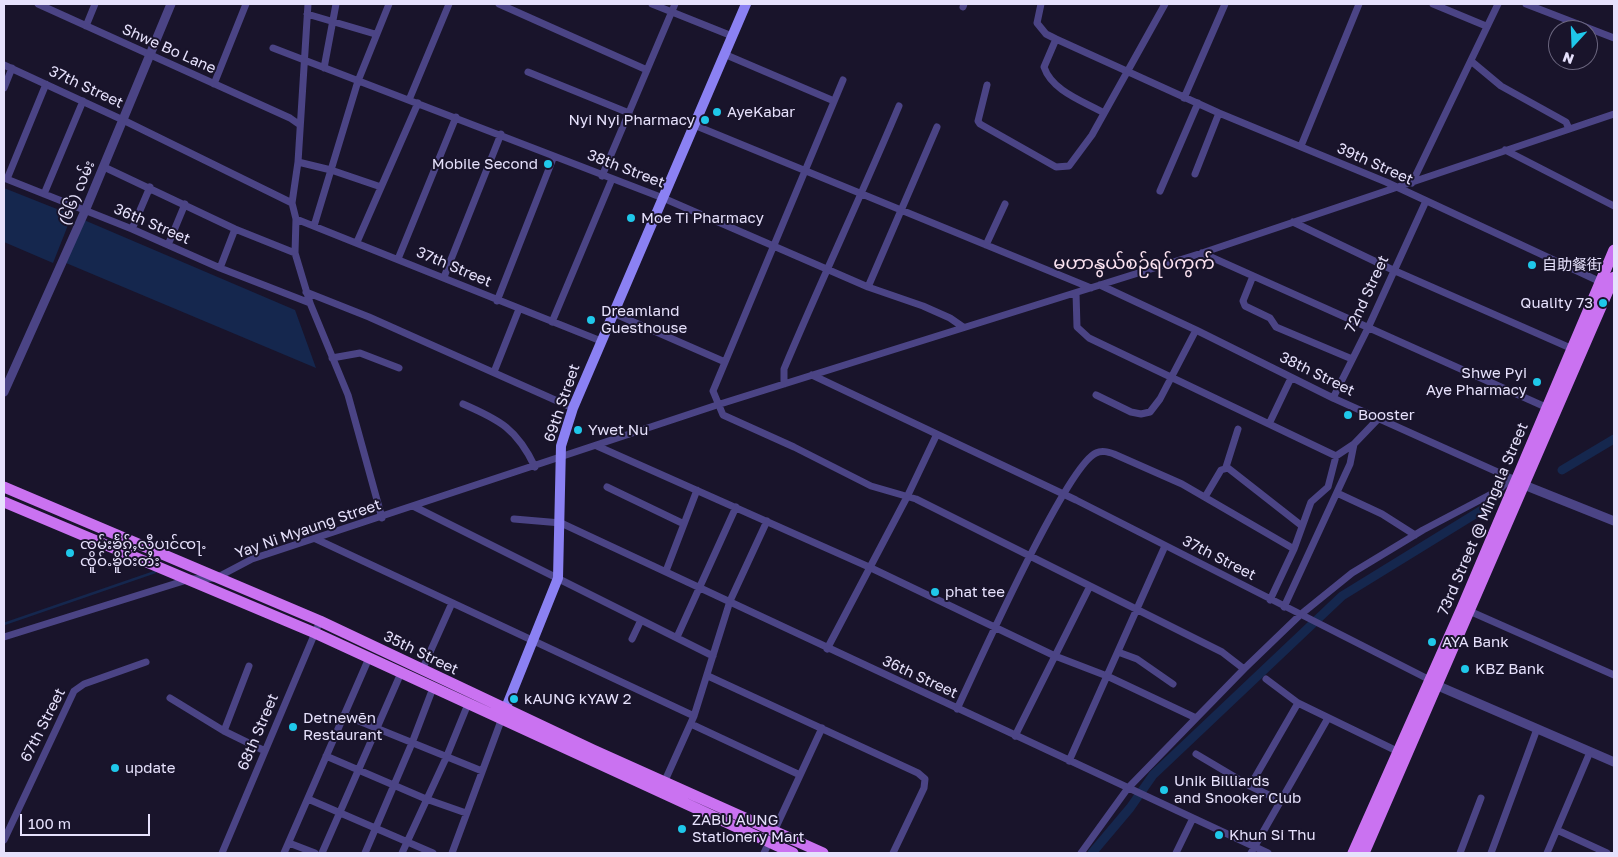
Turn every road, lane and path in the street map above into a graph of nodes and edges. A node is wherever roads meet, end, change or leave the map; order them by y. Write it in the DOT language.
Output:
graph roads {
  1 [pos="38,4"];
  2 [pos="95,4"];
  3 [pos="171,4"];
  4 [pos="246,4"];
  5 [pos="308,4"];
  6 [pos="336,4"];
  7 [pos="389,4"];
  8 [pos="449,4"];
  9 [pos="499,4"];
  10 [pos="652,4"];
  11 [pos="675,4"];
  12 [pos="746,4"];
  13 [pos="1041,4"];
  14 [pos="1165,4"];
  15 [pos="1225,4"];
  16 [pos="1359,4"];
  17 [pos="1433,4"];
  18 [pos="1498,4"];
  19 [pos="1526,4"];
  20 [pos="672,12"];
  21 [pos="307,14"];
  22 [pos="333,22"];
  23 [pos="86,26"];
  24 [pos="1486,26"];
  25 [pos="375,34"];
  26 [pos="732,36"];
  27 [pos="1614,38"];
  28 [pos="1056,39"];
  29 [pos="273,48"];
  30 [pos="724,54"];
  31 [pos="150,56"];
  32 [pos="306,61"];
  33 [pos="1471,61"];
  34 [pos="4,64"];
  35 [pos="12,68"];
  36 [pos="324,68"];
  37 [pos="647,70"];
  38 [pos="528,72"];
  39 [pos="1127,72"];
  40 [pos="844,80"];
  41 [pos="358,81"];
  42 [pos="46,84"];
  43 [pos="214,84"];
  44 [pos="987,85"];
  45 [pos="4,88"];
  46 [pos="1184,98"];
  47 [pos="409,100"];
  48 [pos="83,101"];
  49 [pos="834,101"];
  50 [pos="418,104"];
  51 [pos="1198,104"];
  52 [pos="899,106"];
  53 [pos="629,113"];
  54 [pos="1104,113"];
  55 [pos="1219,114"];
  56 [pos="1614,114"];
  57 [pos="456,117"];
  58 [pos="124,120"];
  59 [pos="300,125"];
  60 [pos="694,125"];
  61 [pos="937,128"];
  62 [pos="1569,129"];
  63 [pos="501,134"];
  64 [pos="1300,146"];
  65 [pos="1505,150"];
  66 [pos="554,156"];
  67 [pos="298,162"];
  68 [pos="104,167"];
  69 [pos="331,170"];
  70 [pos="805,170"];
  71 [pos="1195,174"];
  72 [pos="602,176"];
  73 [pos="5,179"];
  74 [pos="612,179"];
  75 [pos="1412,183"];
  76 [pos="150,187"];
  77 [pos="381,187"];
  78 [pos="1398,188"];
  79 [pos="1160,191"];
  80 [pos="44,194"];
  81 [pos="863,194"];
  82 [pos="663,198"];
  83 [pos="1426,201"];
  84 [pos="292,203"];
  85 [pos="185,204"];
  86 [pos="1005,204"];
  87 [pos="1614,206"];
  88 [pos="85,211"];
  89 [pos="903,211"];
  90 [pos="296,219"];
  91 [pos="1293,222"];
  92 [pos="314,226"];
  93 [pos="235,229"];
  94 [pos="132,230"];
  95 [pos="357,242"];
  96 [pos="168,244"];
  97 [pos="986,245"];
  98 [pos="774,246"];
  99 [pos="1614,250"];
  100 [pos="295,253"];
  101 [pos="1202,253"];
  102 [pos="398,259"];
  103 [pos="220,268"];
  104 [pos="827,268"];
  105 [pos="1394,270"];
  106 [pos="1253,276"];
  107 [pos="444,277"];
  108 [pos="1610,281"];
  109 [pos="1100,286"];
  110 [pos="868,287"];
  111 [pos="1091,288"];
  112 [pos="306,292"];
  113 [pos="1076,293"];
  114 [pos="497,301"];
  115 [pos="310,303"];
  116 [pos="519,309"];
  117 [pos="613,312"];
  118 [pos="552,322"];
  119 [pos="963,327"];
  120 [pos="1368,328"];
  121 [pos="1196,330"];
  122 [pos="601,341"];
  123 [pos="1578,351"];
  124 [pos="332,358"];
  125 [pos="1352,359"];
  126 [pos="726,362"];
  127 [pos="398,368"];
  128 [pos="494,372"];
  129 [pos="812,376"];
  130 [pos="1172,378"];
  131 [pos="1291,378"];
  132 [pos="784,384"];
  133 [pos="4,392"];
  134 [pos="1096,395"];
  135 [pos="1333,398"];
  136 [pos="463,404"];
  137 [pos="717,405"];
  138 [pos="573,408"];
  139 [pos="1551,410"];
  140 [pos="1380,418"];
  141 [pos="1269,424"];
  142 [pos="1238,428"];
  143 [pos="936,436"];
  144 [pos="1354,444"];
  145 [pos="597,446"];
  146 [pos="1336,456"];
  147 [pos="562,458"];
  148 [pos="535,467"];
  149 [pos="1226,467"];
  150 [pos="1517,481"];
  151 [pos="4,487"];
  152 [pos="607,487"];
  153 [pos="697,490"];
  154 [pos="1337,493"];
  155 [pos="1062,495"];
  156 [pos="907,497"];
  157 [pos="1205,497"];
  158 [pos="4,502"];
  159 [pos="415,507"];
  160 [pos="736,507"];
  161 [pos="382,518"];
  162 [pos="514,519"];
  163 [pos="767,521"];
  164 [pos="1614,521"];
  165 [pos="88,522"];
  166 [pos="561,523"];
  167 [pos="684,524"];
  168 [pos="1302,526"];
  169 [pos="82,535"];
  170 [pos="1415,535"];
  171 [pos="316,538"];
  172 [pos="1165,546"];
  173 [pos="1294,548"];
  174 [pos="1031,556"];
  175 [pos="869,567"];
  176 [pos="666,570"];
  177 [pos="216,578"];
  178 [pos="558,578"];
  179 [pos="190,579"];
  180 [pos="1090,586"];
  181 [pos="702,588"];
  182 [pos="1270,600"];
  183 [pos="730,601"];
  184 [pos="452,603"];
  185 [pos="1284,607"];
  186 [pos="1466,609"];
  187 [pos="1137,611"];
  188 [pos="1303,616"];
  189 [pos="641,620"];
  190 [pos="320,621"];
  191 [pos="994,628"];
  192 [pos="315,633"];
  193 [pos="4,638"];
  194 [pos="677,638"];
  195 [pos="632,639"];
  196 [pos="534,640"];
  197 [pos="827,649"];
  198 [pos="1118,652"];
  199 [pos="714,656"];
  200 [pos="1055,656"];
  201 [pos="370,658"];
  202 [pos="146,662"];
  203 [pos="249,666"];
  204 [pos="1244,668"];
  205 [pos="422,670"];
  206 [pos="401,673"];
  207 [pos="1614,675"];
  208 [pos="708,676"];
  209 [pos="1107,676"];
  210 [pos="1266,678"];
  211 [pos="1433,682"];
  212 [pos="1173,684"];
  213 [pos="433,688"];
  214 [pos="170,698"];
  215 [pos="1298,703"];
  216 [pos="468,704"];
  217 [pos="958,709"];
  218 [pos="503,714"];
  219 [pos="344,715"];
  220 [pos="1196,718"];
  221 [pos="1328,718"];
  222 [pos="693,720"];
  223 [pos="377,728"];
  224 [pos="822,728"];
  225 [pos="1537,729"];
  226 [pos="224,731"];
  227 [pos="1015,736"];
  228 [pos="412,743"];
  229 [pos="265,752"];
  230 [pos="1590,752"];
  231 [pos="1196,754"];
  232 [pos="1403,754"];
  233 [pos="326,756"];
  234 [pos="446,758"];
  235 [pos="1069,761"];
  236 [pos="1614,762"];
  237 [pos="359,770"];
  238 [pos="482,771"];
  239 [pos="800,775"];
  240 [pos="394,786"];
  241 [pos="1250,786"];
  242 [pos="662,787"];
  243 [pos="1128,788"];
  244 [pos="1481,798"];
  245 [pos="308,799"];
  246 [pos="426,799"];
  247 [pos="1281,801"];
  248 [pos="340,813"];
  249 [pos="466,813"];
  250 [pos="1193,818"];
  251 [pos="376,828"];
  252 [pos="1557,830"];
  253 [pos="779,833"];
  254 [pos="4,840"];
  255 [pos="289,842"];
  256 [pos="407,842"];
  257 [pos="774,847"];
  258 [pos="1253,850"];
  259 [pos="222,853"];
  260 [pos="284,853"];
  261 [pos="315,853"];
  262 [pos="322,853"];
  263 [pos="364,853"];
  264 [pos="402,853"];
  265 [pos="433,853"];
  266 [pos="452,853"];
  267 [pos="764,853"];
  268 [pos="793,853"];
  269 [pos="823,853"];
  270 [pos="893,853"];
  271 [pos="1081,853"];
  272 [pos="1176,853"];
  273 [pos="1268,853"];
  274 [pos="1353,853"];
  275 [pos="1364,853"];
  276 [pos="1460,853"];
  277 [pos="1491,853"];
  278 [pos="1547,853"];
  279 [pos="1607,853"];
  1 -- 23 [label="street, Shwe Bo Lane"];
  2 -- 23 [label="street"];
  3 -- 31 [label="street, (၆၆) လမ်း"];
  4 -- 43 [label="street"];
  5 -- 21 [label="street"];
  6 -- 22 [label="street"];
  7 -- 25 [label="street"];
  8 -- 47 [label="street"];
  9 -- 37 [label="street"];
  10 -- 20 [label="street"];
  11 -- 20 [label="street"];
  12 -- 26 [label="main road, 69th Street"];
  13 -- 28 [label="street, 39th Street"];
  14 -- 39 [label="street"];
  15 -- 46 [label="street"];
  16 -- 64 [label="street"];
  17 -- 24 [label="street"];
  18 -- 24 [label="street"];
  19 -- 27 [label="street"];
  20 -- 26 [label="street"];
  20 -- 37 [label="street"];
  21 -- 22 [label="street"];
  21 -- 32 [label="street"];
  22 -- 25 [label="street"];
  22 -- 36 [label="street"];
  23 -- 31 [label="street, Shwe Bo Lane"];
  24 -- 33 [label="street"];
  25 -- 41 [label="street"];
  26 -- 30 [label="main road, 69th Street"];
  28 -- 39 [label="street, 39th Street"];
  28 -- 54 [label="street"];
  29 -- 32 [label="street, 38th Street"];
  30 -- 49 [label="street"];
  30 -- 60 [label="main road, 69th Street"];
  31 -- 43 [label="street, Shwe Bo Lane"];
  31 -- 58 [label="street, (၆၆) လမ်း"];
  32 -- 36 [label="street, 38th Street"];
  32 -- 59 [label="street"];
  33 -- 62 [label="street"];
  33 -- 75 [label="street"];
  34 -- 35 [label="street, 37th Street"];
  35 -- 42 [label="street, 37th Street"];
  35 -- 45 [label="street"];
  36 -- 41 [label="street, 38th Street"];
  37 -- 53 [label="street"];
  38 -- 53 [label="street"];
  39 -- 46 [label="street, 39th Street"];
  39 -- 54 [label="street"];
  40 -- 49 [label="street"];
  41 -- 47 [label="street, 38th Street"];
  41 -- 69 [label="street"];
  42 -- 48 [label="street, 37th Street"];
  42 -- 73 [label="street"];
  43 -- 59 [label="street, Shwe Bo Lane"];
  44 -- 54 [label="street"];
  46 -- 51 [label="street, 39th Street"];
  47 -- 50 [label="street, 38th Street"];
  48 -- 58 [label="street, 37th Street"];
  48 -- 80 [label="street"];
  49 -- 70 [label="street"];
  50 -- 57 [label="street, 38th Street"];
  50 -- 77 [label="street"];
  51 -- 55 [label="street, 39th Street"];
  51 -- 79 [label="street"];
  52 -- 81 [label="street"];
  53 -- 72 [label="street"];
  55 -- 64 [label="street, 39th Street"];
  55 -- 71 [label="street"];
  56 -- 62 [label="street, Yay Ni Myaung Street"];
  57 -- 63 [label="street, 38th Street"];
  57 -- 102 [label="street"];
  58 -- 68 [label="street, (၆၆) လမ်း"];
  58 -- 84 [label="street, 37th Street"];
  59 -- 67 [label="street"];
  60 -- 70 [label="street"];
  60 -- 82 [label="main road, 69th Street"];
  61 -- 89 [label="street"];
  62 -- 65 [label="street, Yay Ni Myaung Street"];
  63 -- 66 [label="street, 38th Street"];
  63 -- 107 [label="street"];
  64 -- 78 [label="street, 39th Street"];
  65 -- 75 [label="street, Yay Ni Myaung Street"];
  65 -- 87 [label="street"];
  66 -- 72 [label="street, 38th Street"];
  66 -- 114 [label="street"];
  67 -- 69 [label="street"];
  67 -- 84 [label="street"];
  68 -- 76 [label="street"];
  68 -- 88 [label="street, (၆၆) လမ်း"];
  69 -- 77 [label="street"];
  69 -- 92 [label="street"];
  70 -- 81 [label="street"];
  70 -- 98 [label="street"];
  72 -- 74 [label="street, 38th Street"];
  73 -- 80 [label="street, 36th Street"];
  74 -- 82 [label="street, 38th Street"];
  74 -- 118 [label="street"];
  75 -- 78 [label="street, Yay Ni Myaung Street"];
  76 -- 85 [label="street"];
  76 -- 94 [label="street"];
  77 -- 95 [label="street"];
  78 -- 83 [label="street, 39th Street"];
  78 -- 91 [label="street, Yay Ni Myaung Street"];
  80 -- 88 [label="street, 36th Street"];
  81 -- 89 [label="street"];
  81 -- 104 [label="street"];
  82 -- 98 [label="street, 38th Street"];
  82 -- 117 [label="main road, 69th Street"];
  83 -- 105 [label="street, 72nd Street"];
  83 -- 108 [label="street, 39th Street"];
  84 -- 90 [label="street"];
  85 -- 93 [label="street"];
  85 -- 96 [label="street"];
  86 -- 97 [label="street"];
  88 -- 94 [label="street, 36th Street"];
  88 -- 133 [label="street, (၆၆) လမ်း"];
  89 -- 97 [label="street"];
  89 -- 110 [label="street"];
  90 -- 92 [label="street, 37th Street"];
  90 -- 100 [label="street"];
  91 -- 101 [label="street, Yay Ni Myaung Street"];
  91 -- 105 [label="street"];
  92 -- 95 [label="street, 37th Street"];
  93 -- 100 [label="street"];
  93 -- 103 [label="street"];
  94 -- 96 [label="street, 36th Street"];
  95 -- 102 [label="street, 37th Street"];
  96 -- 103 [label="street, 36th Street"];
  97 -- 111 [label="street"];
  98 -- 104 [label="street, 38th Street"];
  98 -- 126 [label="street"];
  99 -- 108 [label="main road, 73rd Street @ Mingala Street"];
  100 -- 112 [label="street"];
  101 -- 106 [label="street"];
  101 -- 109 [label="street, Yay Ni Myaung Street"];
  102 -- 107 [label="street, 37th Street"];
  103 -- 115 [label="street, 36th Street"];
  104 -- 110 [label="street, 38th Street"];
  104 -- 132 [label="street"];
  105 -- 120 [label="street, 72nd Street"];
  105 -- 123 [label="street"];
  106 -- 120 [label="street"];
  106 -- 125 [label="street"];
  107 -- 114 [label="street, 37th Street"];
  108 -- 123 [label="main road, 73rd Street @ Mingala Street"];
  109 -- 111 [label="street, Yay Ni Myaung Street"];
  109 -- 121 [label="street, 38th Street"];
  110 -- 119 [label="street, 38th Street"];
  111 -- 113 [label="street, Yay Ni Myaung Street"];
  112 -- 115 [label="street"];
  112 -- 128 [label="street"];
  113 -- 119 [label="street, Yay Ni Myaung Street"];
  113 -- 130 [label="street"];
  114 -- 116 [label="street, 37th Street"];
  115 -- 124 [label="street"];
  116 -- 118 [label="street, 37th Street"];
  116 -- 128 [label="street"];
  117 -- 122 [label="main road, 69th Street"];
  117 -- 126 [label="street"];
  118 -- 122 [label="street, 37th Street"];
  119 -- 129 [label="street, Yay Ni Myaung Street"];
  120 -- 125 [label="street, 72nd Street"];
  120 -- 139 [label="street"];
  121 -- 130 [label="street"];
  121 -- 131 [label="street, 38th Street"];
  122 -- 138 [label="main road, 69th Street"];
  123 -- 139 [label="main road, 73rd Street @ Mingala Street"];
  124 -- 127 [label="street"];
  124 -- 161 [label="street"];
  125 -- 135 [label="street, 72nd Street"];
  126 -- 137 [label="street"];
  128 -- 138 [label="street"];
  129 -- 132 [label="street, Yay Ni Myaung Street"];
  129 -- 143 [label="street, 37th Street"];
  130 -- 134 [label="street"];
  130 -- 141 [label="street"];
  131 -- 135 [label="street, 38th Street"];
  131 -- 141 [label="street"];
  132 -- 137 [label="street, Yay Ni Myaung Street"];
  135 -- 140 [label="street, 38th Street"];
  136 -- 148 [label="street"];
  137 -- 145 [label="street, Yay Ni Myaung Street"];
  137 -- 156 [label="street"];
  138 -- 147 [label="main road, 69th Street"];
  139 -- 150 [label="main road, 73rd Street @ Mingala Street"];
  140 -- 144 [label="street"];
  140 -- 150 [label="street, 38th Street"];
  141 -- 146 [label="street"];
  142 -- 149 [label="street"];
  143 -- 155 [label="street, 37th Street"];
  143 -- 156 [label="street"];
  144 -- 146 [label="street"];
  144 -- 154 [label="street"];
  145 -- 147 [label="street, Yay Ni Myaung Street"];
  145 -- 153 [label="street"];
  146 -- 168 [label="street"];
  147 -- 148 [label="street, Yay Ni Myaung Street"];
  147 -- 166 [label="main road, 69th Street"];
  148 -- 159 [label="street, Yay Ni Myaung Street"];
  149 -- 157 [label="street"];
  149 -- 168 [label="street"];
  150 -- 164 [label="street"];
  150 -- 170 [label="street"];
  150 -- 186 [label="main road, 73rd Street @ Mingala Street"];
  151 -- 165 [label="main road, 35th Street"];
  152 -- 167 [label="street"];
  153 -- 160 [label="street"];
  153 -- 167 [label="street"];
  154 -- 170 [label="street"];
  154 -- 185 [label="street"];
  155 -- 157 [label="street"];
  155 -- 172 [label="street, 37th Street"];
  155 -- 174 [label="street"];
  156 -- 174 [label="street"];
  156 -- 175 [label="street"];
  157 -- 173 [label="street"];
  158 -- 169 [label="main road, 35th Street"];
  159 -- 161 [label="street, Yay Ni Myaung Street"];
  159 -- 178 [label="street"];
  160 -- 163 [label="street"];
  160 -- 181 [label="street"];
  161 -- 171 [label="street, Yay Ni Myaung Street"];
  162 -- 166 [label="street, 36th Street"];
  163 -- 175 [label="street"];
  163 -- 183 [label="street"];
  165 -- 169 [label="main road"];
  165 -- 177 [label="main road, 35th Street"];
  166 -- 176 [label="street, 36th Street"];
  166 -- 178 [label="main road, 69th Street"];
  167 -- 176 [label="street"];
  168 -- 173 [label="street"];
  169 -- 179 [label="main road, 35th Street"];
  170 -- 188 [label="street"];
  171 -- 177 [label="street, Yay Ni Myaung Street"];
  171 -- 184 [label="street"];
  172 -- 182 [label="street, 37th Street"];
  172 -- 187 [label="street"];
  173 -- 182 [label="street"];
  174 -- 180 [label="street"];
  174 -- 191 [label="street"];
  175 -- 191 [label="street"];
  175 -- 197 [label="street"];
  176 -- 181 [label="street, 36th Street"];
  177 -- 179 [label="street, Yay Ni Myaung Street"];
  177 -- 190 [label="main road, 35th Street"];
  178 -- 189 [label="street"];
  178 -- 196 [label="main road, 69th Street"];
  179 -- 192 [label="main road, 35th Street"];
  179 -- 193 [label="street, Yay Ni Myaung Street"];
  180 -- 187 [label="street"];
  180 -- 200 [label="street"];
  181 -- 183 [label="street, 36th Street"];
  181 -- 194 [label="street"];
  182 -- 185 [label="street, 37th Street"];
  183 -- 197 [label="street, 36th Street"];
  183 -- 199 [label="street"];
  184 -- 196 [label="street"];
  184 -- 205 [label="street"];
  185 -- 188 [label="street, 37th Street"];
  186 -- 207 [label="street"];
  186 -- 211 [label="main road, 73rd Street @ Mingala Street"];
  187 -- 198 [label="street"];
  187 -- 204 [label="street"];
  188 -- 204 [label="street"];
  188 -- 211 [label="street, 37th Street"];
  189 -- 194 [label="street"];
  189 -- 195 [label="street"];
  190 -- 192 [label="street, 68th Street"];
  190 -- 205 [label="main road, 35th Street"];
  191 -- 200 [label="street"];
  191 -- 217 [label="street"];
  192 -- 201 [label="main road, 35th Street"];
  192 -- 229 [label="street, 68th Street"];
  194 -- 199 [label="street"];
  196 -- 218 [label="main road, 69th Street"];
  196 -- 222 [label="street"];
  197 -- 217 [label="street, 36th Street"];
  198 -- 209 [label="street"];
  198 -- 212 [label="street"];
  199 -- 208 [label="street"];
  200 -- 209 [label="street"];
  200 -- 227 [label="street"];
  201 -- 206 [label="main road, 35th Street"];
  201 -- 219 [label="street"];
  202 -- 254 [label="street, 67th Street"];
  203 -- 226 [label="street"];
  204 -- 220 [label="street"];
  205 -- 218 [label="main road, 35th Street"];
  206 -- 213 [label="main road, 35th Street"];
  206 -- 223 [label="street"];
  208 -- 222 [label="street"];
  208 -- 224 [label="street"];
  209 -- 220 [label="street"];
  209 -- 235 [label="street"];
  210 -- 215 [label="street"];
  211 -- 225 [label="street, 37th Street"];
  211 -- 232 [label="main road, 73rd Street @ Mingala Street"];
  213 -- 216 [label="main road, 35th Street"];
  213 -- 228 [label="street"];
  214 -- 226 [label="street"];
  215 -- 221 [label="street"];
  215 -- 241 [label="street"];
  216 -- 218 [label="main road, 35th Street"];
  216 -- 234 [label="street"];
  217 -- 227 [label="street, 36th Street"];
  218 -- 238 [label="street, 69th Street"];
  218 -- 242 [label="main road, 35th Street"];
  219 -- 223 [label="street"];
  219 -- 233 [label="street"];
  220 -- 243 [label="street"];
  221 -- 232 [label="street"];
  221 -- 247 [label="street"];
  222 -- 239 [label="street"];
  222 -- 242 [label="street"];
  223 -- 228 [label="street"];
  223 -- 237 [label="street"];
  224 -- 239 [label="street"];
  224 -- 270 [label="street"];
  225 -- 230 [label="street, 37th Street"];
  225 -- 277 [label="street"];
  226 -- 229 [label="street"];
  227 -- 235 [label="street, 36th Street"];
  228 -- 234 [label="street"];
  228 -- 240 [label="street"];
  229 -- 259 [label="street, 68th Street"];
  230 -- 236 [label="street, 37th Street"];
  230 -- 252 [label="street"];
  231 -- 241 [label="street"];
  232 -- 274 [label="main road, 73rd Street @ Mingala Street"];
  232 -- 275 [label="main road, 73rd Street @ Mingala Street"];
  233 -- 237 [label="street"];
  233 -- 245 [label="street"];
  234 -- 238 [label="street"];
  234 -- 246 [label="street"];
  235 -- 243 [label="street, 36th Street"];
  237 -- 240 [label="street"];
  237 -- 248 [label="street"];
  238 -- 249 [label="street, 69th Street"];
  239 -- 253 [label="street"];
  240 -- 246 [label="street"];
  240 -- 251 [label="street"];
  241 -- 247 [label="street"];
  242 -- 253 [label="main road, 35th Street"];
  242 -- 257 [label="main road, 35th Street"];
  243 -- 250 [label="street, 36th Street"];
  243 -- 271 [label="street"];
  244 -- 276 [label="street"];
  245 -- 248 [label="street"];
  245 -- 255 [label="street"];
  246 -- 249 [label="street"];
  246 -- 256 [label="street"];
  247 -- 258 [label="street"];
  248 -- 251 [label="street"];
  248 -- 262 [label="street"];
  249 -- 266 [label="street, 69th Street"];
  250 -- 258 [label="street, 36th Street"];
  250 -- 272 [label="street"];
  251 -- 256 [label="street"];
  251 -- 263 [label="street"];
  252 -- 278 [label="street"];
  252 -- 279 [label="street"];
  253 -- 257 [label="street"];
  253 -- 269 [label="main road, 35th Street"];
  255 -- 260 [label="street"];
  255 -- 261 [label="street"];
  256 -- 264 [label="street"];
  256 -- 265 [label="street"];
  257 -- 267 [label="street"];
  257 -- 268 [label="main road, 35th Street"];
  258 -- 273 [label="street, 36th Street"];
}
